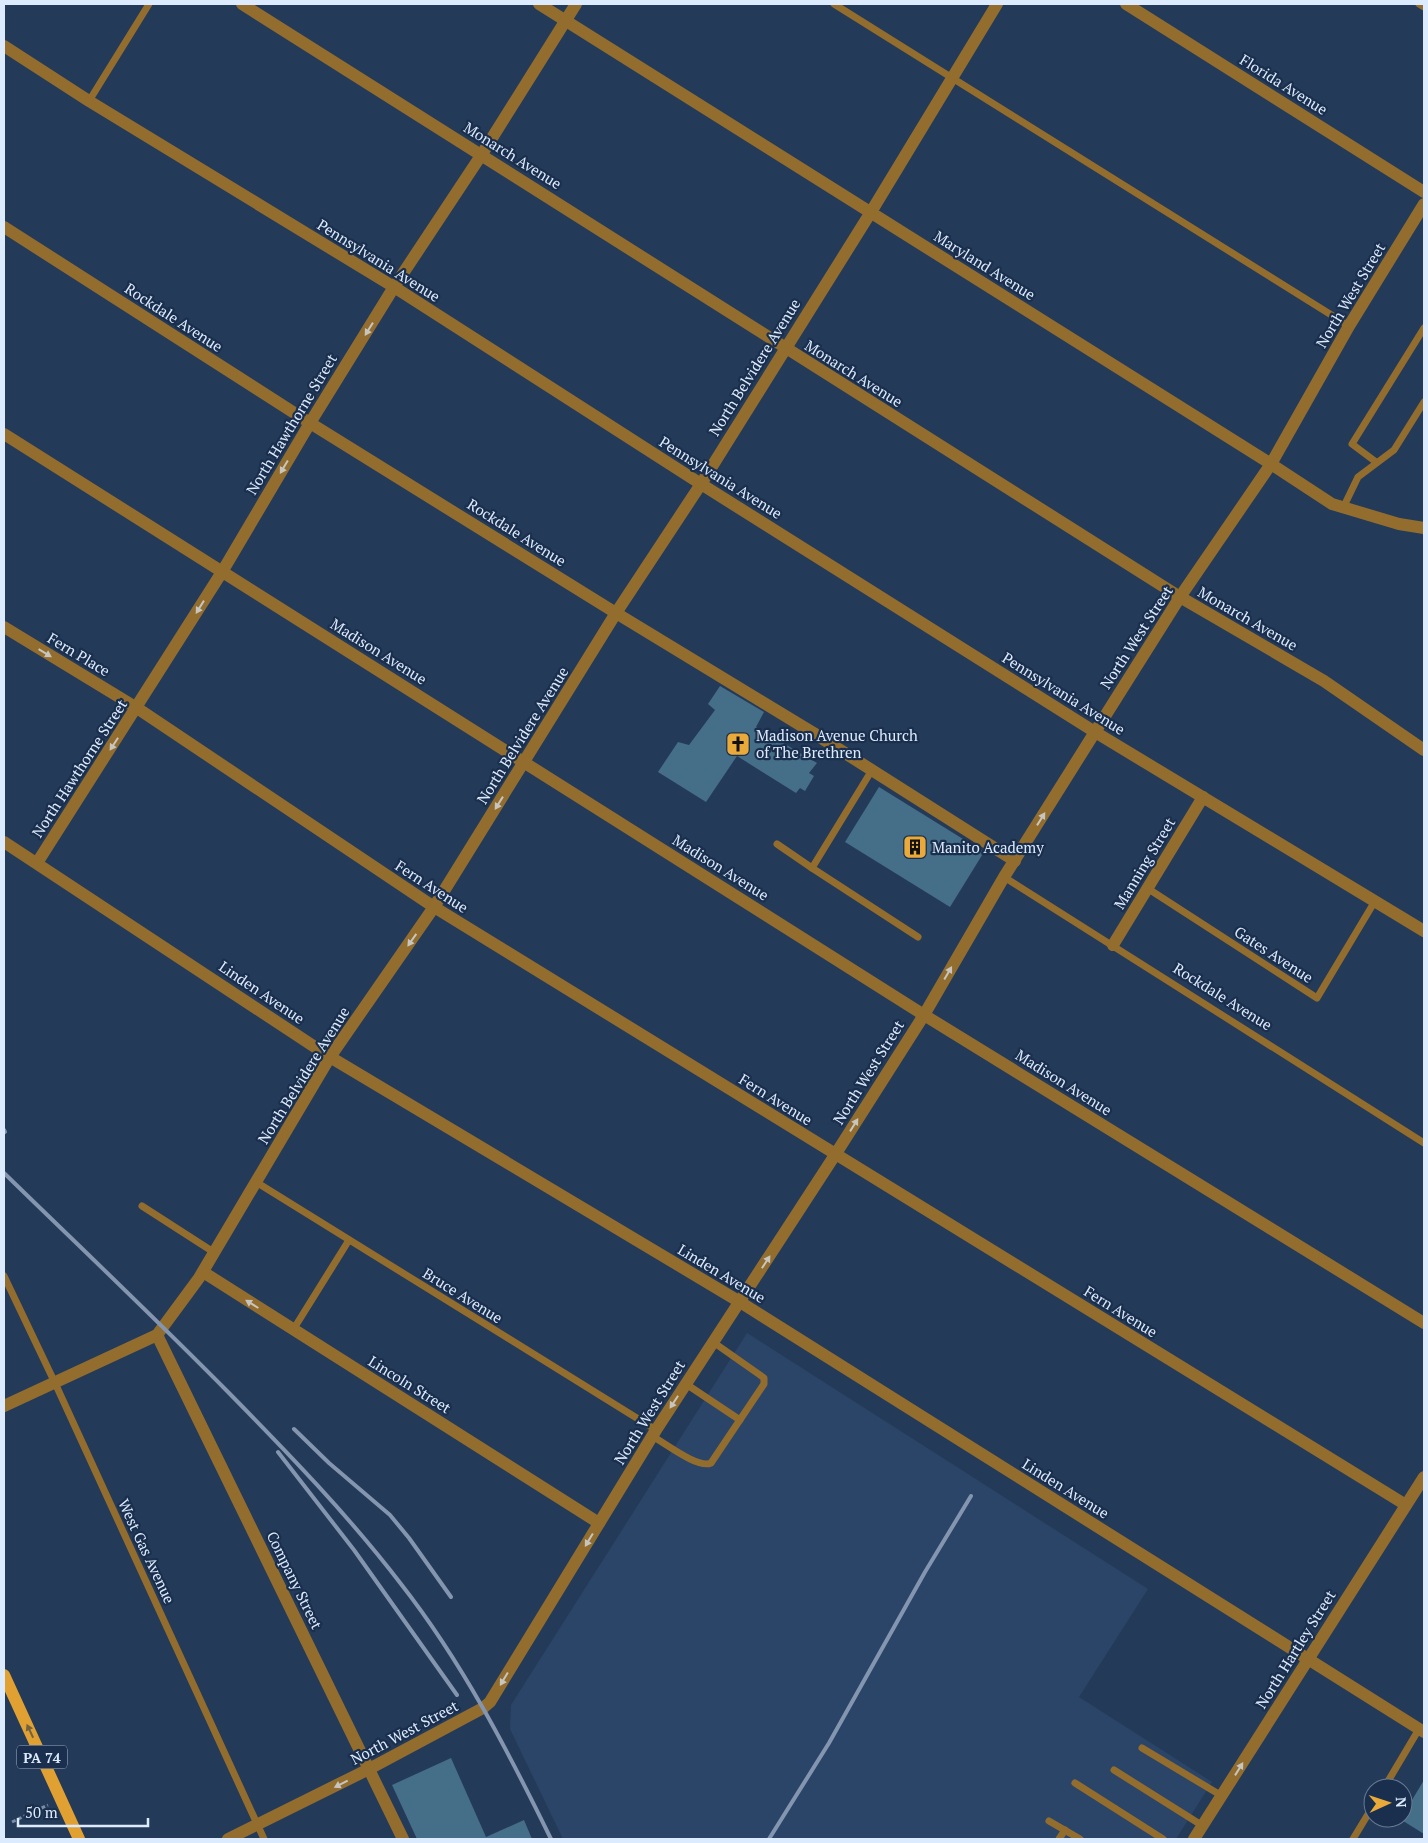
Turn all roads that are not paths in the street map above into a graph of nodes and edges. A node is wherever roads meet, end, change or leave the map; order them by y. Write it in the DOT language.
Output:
graph roads {
  1 [pos="149,4"];
  2 [pos="242,4"];
  3 [pos="539,4"];
  4 [pos="576,4"];
  5 [pos="834,4"];
  6 [pos="997,4"];
  7 [pos="1126,4"];
  8 [pos="1419,4"];
  9 [pos="1424,7"];
  10 [pos="565,20"];
  11 [pos="4,46"];
  12 [pos="953,78"];
  13 [pos="88,101"];
  14 [pos="482,154"];
  15 [pos="1424,192"];
  16 [pos="1424,204"];
  17 [pos="871,212"];
  18 [pos="4,227"];
  19 [pos="394,287"];
  20 [pos="1349,326"];
  21 [pos="1424,328"];
  22 [pos="785,348"];
  23 [pos="1424,402"];
  24 [pos="310,423"];
  25 [pos="4,434"];
  26 [pos="1376,462"];
  27 [pos="1271,464"];
  28 [pos="701,484"];
  29 [pos="1343,508"];
  30 [pos="1424,528"];
  31 [pos="222,572"];
  32 [pos="1180,597"];
  33 [pos="616,613"];
  34 [pos="4,627"];
  35 [pos="137,708"];
  36 [pos="1095,732"];
  37 [pos="1424,750"];
  38 [pos="525,762"];
  39 [pos="872,770"];
  40 [pos="1203,797"];
  41 [pos="4,842"];
  42 [pos="777,844"];
  43 [pos="1015,861"];
  44 [pos="37,863"];
  45 [pos="812,868"];
  46 [pos="1004,877"];
  47 [pos="1147,888"];
  48 [pos="1374,901"];
  49 [pos="434,907"];
  50 [pos="1424,931"];
  51 [pos="918,937"];
  52 [pos="1112,945"];
  53 [pos="924,1015"];
  54 [pos="330,1057"];
  55 [pos="1424,1143"];
  56 [pos="835,1155"];
  57 [pos="256,1182"];
  58 [pos="142,1206"];
  59 [pos="350,1240"];
  60 [pos="215,1253"];
  61 [pos="203,1272"];
  62 [pos="4,1276"];
  63 [pos="740,1302"];
  64 [pos="1424,1323"];
  65 [pos="293,1330"];
  66 [pos="157,1335"];
  67 [pos="713,1342"];
  68 [pos="56,1383"];
  69 [pos="686,1384"];
  70 [pos="4,1406"];
  71 [pos="740,1420"];
  72 [pos="654,1433"];
  73 [pos="1424,1477"];
  74 [pos="1406,1505"];
  75 [pos="600,1523"];
  76 [pos="1308,1659"];
  77 [pos="4,1675"];
  78 [pos="1422,1730"];
  79 [pos="1142,1748"];
  80 [pos="369,1769"];
  81 [pos="1114,1770"];
  82 [pos="1391,1778"];
  83 [pos="1075,1783"];
  84 [pos="1222,1796"];
  85 [pos="1050,1821"];
  86 [pos="1363,1823"];
  87 [pos="258,1826"];
  88 [pos="1203,1826"];
  89 [pos="1065,1830"];
  90 [pos="79,1839"];
  91 [pos="228,1839"];
  92 [pos="264,1839"];
  93 [pos="403,1839"];
  94 [pos="1059,1839"];
  95 [pos="1080,1839"];
  96 [pos="1163,1839"];
  97 [pos="1194,1839"];
  98 [pos="1354,1839"];
  1 -- 13 [label="lane"];
  2 -- 14 [label="street, Monarch Avenue"];
  3 -- 10 [label="street, Maryland Avenue"];
  4 -- 10 [label="street, North Hawthorne Street"];
  5 -- 12 [label="lane"];
  6 -- 12 [label="street, North Belvidere Avenue"];
  7 -- 15 [label="street, Florida Avenue"];
  8 -- 9 [label="lane"];
  10 -- 14 [label="street, North Hawthorne Street"];
  10 -- 17 [label="street, Maryland Avenue"];
  11 -- 13 [label="street, Pennsylvania Avenue"];
  12 -- 17 [label="street, North Belvidere Avenue"];
  12 -- 20 [label="lane"];
  13 -- 19 [label="street, Pennsylvania Avenue"];
  14 -- 19 [label="street, North Hawthorne Street"];
  14 -- 22 [label="street, Monarch Avenue"];
  16 -- 20 [label="street, North West Street"];
  17 -- 22 [label="street, North Belvidere Avenue"];
  17 -- 27 [label="street, Maryland Avenue"];
  18 -- 24 [label="street, Rockdale Avenue"];
  19 -- 24 [label="street, North Hawthorne Street, one-way"];
  19 -- 28 [label="street, Pennsylvania Avenue"];
  20 -- 27 [label="street, North West Street"];
  21 -- 26 [label="lane"];
  22 -- 28 [label="street, North Belvidere Avenue"];
  22 -- 32 [label="street, Monarch Avenue"];
  23 -- 26 [label="lane"];
  24 -- 31 [label="street, North Hawthorne Street, one-way"];
  24 -- 33 [label="street, Rockdale Avenue"];
  25 -- 31 [label="street, Madison Avenue"];
  26 -- 29 [label="lane"];
  27 -- 29 [label="street, Maryland Avenue"];
  27 -- 32 [label="street, North West Street"];
  28 -- 33 [label="street, North Belvidere Avenue"];
  28 -- 36 [label="street, Pennsylvania Avenue"];
  29 -- 30 [label="street, Maryland Avenue"];
  31 -- 35 [label="street, North Hawthorne Street, one-way"];
  31 -- 38 [label="street, Madison Avenue"];
  32 -- 36 [label="street, North West Street"];
  32 -- 37 [label="street, Monarch Avenue"];
  33 -- 38 [label="street, North Belvidere Avenue"];
  33 -- 39 [label="street, Rockdale Avenue"];
  34 -- 35 [label="street, Fern Place, one-way"];
  35 -- 44 [label="street, North Hawthorne Street, one-way"];
  35 -- 49 [label="street, Fern Avenue"];
  36 -- 40 [label="street, Pennsylvania Avenue"];
  43 -- 36 [label="street, North West Street, one-way"];
  38 -- 49 [label="street, North Belvidere Avenue, one-way"];
  38 -- 53 [label="street, Madison Avenue"];
  39 -- 43 [label="street, Rockdale Avenue"];
  39 -- 45 [label="lane"];
  40 -- 47 [label="street, Manning Street"];
  40 -- 48 [label="street, Pennsylvania Avenue"];
  41 -- 44 [label="street, Linden Avenue"];
  42 -- 45 [label="lane"];
  43 -- 46 [label="street, North West Street"];
  44 -- 54 [label="street, Linden Avenue"];
  45 -- 51 [label="lane"];
  46 -- 52 [label="lane, Rockdale Avenue"];
  53 -- 46 [label="street, North West Street, one-way"];
  47 -- 48 [label="lane, Gates Avenue"];
  47 -- 52 [label="street, Manning Street"];
  48 -- 50 [label="street, Pennsylvania Avenue"];
  49 -- 54 [label="street, North Belvidere Avenue, one-way"];
  49 -- 56 [label="street, Fern Avenue"];
  52 -- 55 [label="lane, Rockdale Avenue"];
  56 -- 53 [label="street, North West Street, one-way"];
  53 -- 64 [label="street, Madison Avenue"];
  54 -- 57 [label="street, North Belvidere Avenue"];
  54 -- 63 [label="street, Linden Avenue"];
  63 -- 56 [label="street, North West Street, one-way"];
  56 -- 74 [label="street, Fern Avenue"];
  57 -- 59 [label="lane, Bruce Avenue"];
  57 -- 60 [label="street, North Belvidere Avenue"];
  58 -- 60 [label="lane"];
  59 -- 65 [label="lane"];
  59 -- 72 [label="lane, Bruce Avenue"];
  60 -- 61 [label="street, North Belvidere Avenue"];
  65 -- 61 [label="street, Lincoln Street, one-way"];
  61 -- 66 [label="street, North Belvidere Avenue"];
  62 -- 68 [label="lane, West Gas Avenue"];
  63 -- 67 [label="street, North West Street"];
  63 -- 76 [label="street, Linden Avenue"];
  65 -- 75 [label="street, Lincoln Street"];
  66 -- 68 [label="street, North Belvidere Avenue"];
  66 -- 80 [label="street, Company Street"];
  67 -- 69 [label="street, North West Street"];
  67 -- 71 [label="lane"];
  68 -- 70 [label="street, North Belvidere Avenue"];
  68 -- 87 [label="lane, West Gas Avenue"];
  69 -- 71 [label="lane"];
  69 -- 72 [label="street, North West Street, one-way"];
  71 -- 72 [label="lane, Bruce Avenue"];
  72 -- 75 [label="street, North West Street"];
  73 -- 74 [label="street, North Hartley Street"];
  74 -- 76 [label="street, North Hartley Street"];
  75 -- 80 [label="street, North West Street, one-way"];
  76 -- 78 [label="street, Linden Avenue"];
  84 -- 76 [label="street, North Hartley Street, one-way"];
  90 -- 77 [label="main road, PA 74, one-way"];
  78 -- 82 [label="lane"];
  79 -- 84 [label="lane"];
  80 -- 87 [label="street, North West Street, one-way"];
  80 -- 93 [label="street, Company Street"];
  81 -- 88 [label="lane"];
  83 -- 96 [label="lane"];
  84 -- 88 [label="street, North Hartley Street"];
  85 -- 89 [label="lane"];
  86 -- 98 [label="lane"];
  87 -- 91 [label="street, North West Street"];
  87 -- 92 [label="lane, West Gas Avenue"];
  88 -- 97 [label="street, North Hartley Street"];
  89 -- 94 [label="lane"];
  89 -- 95 [label="lane"];
}
